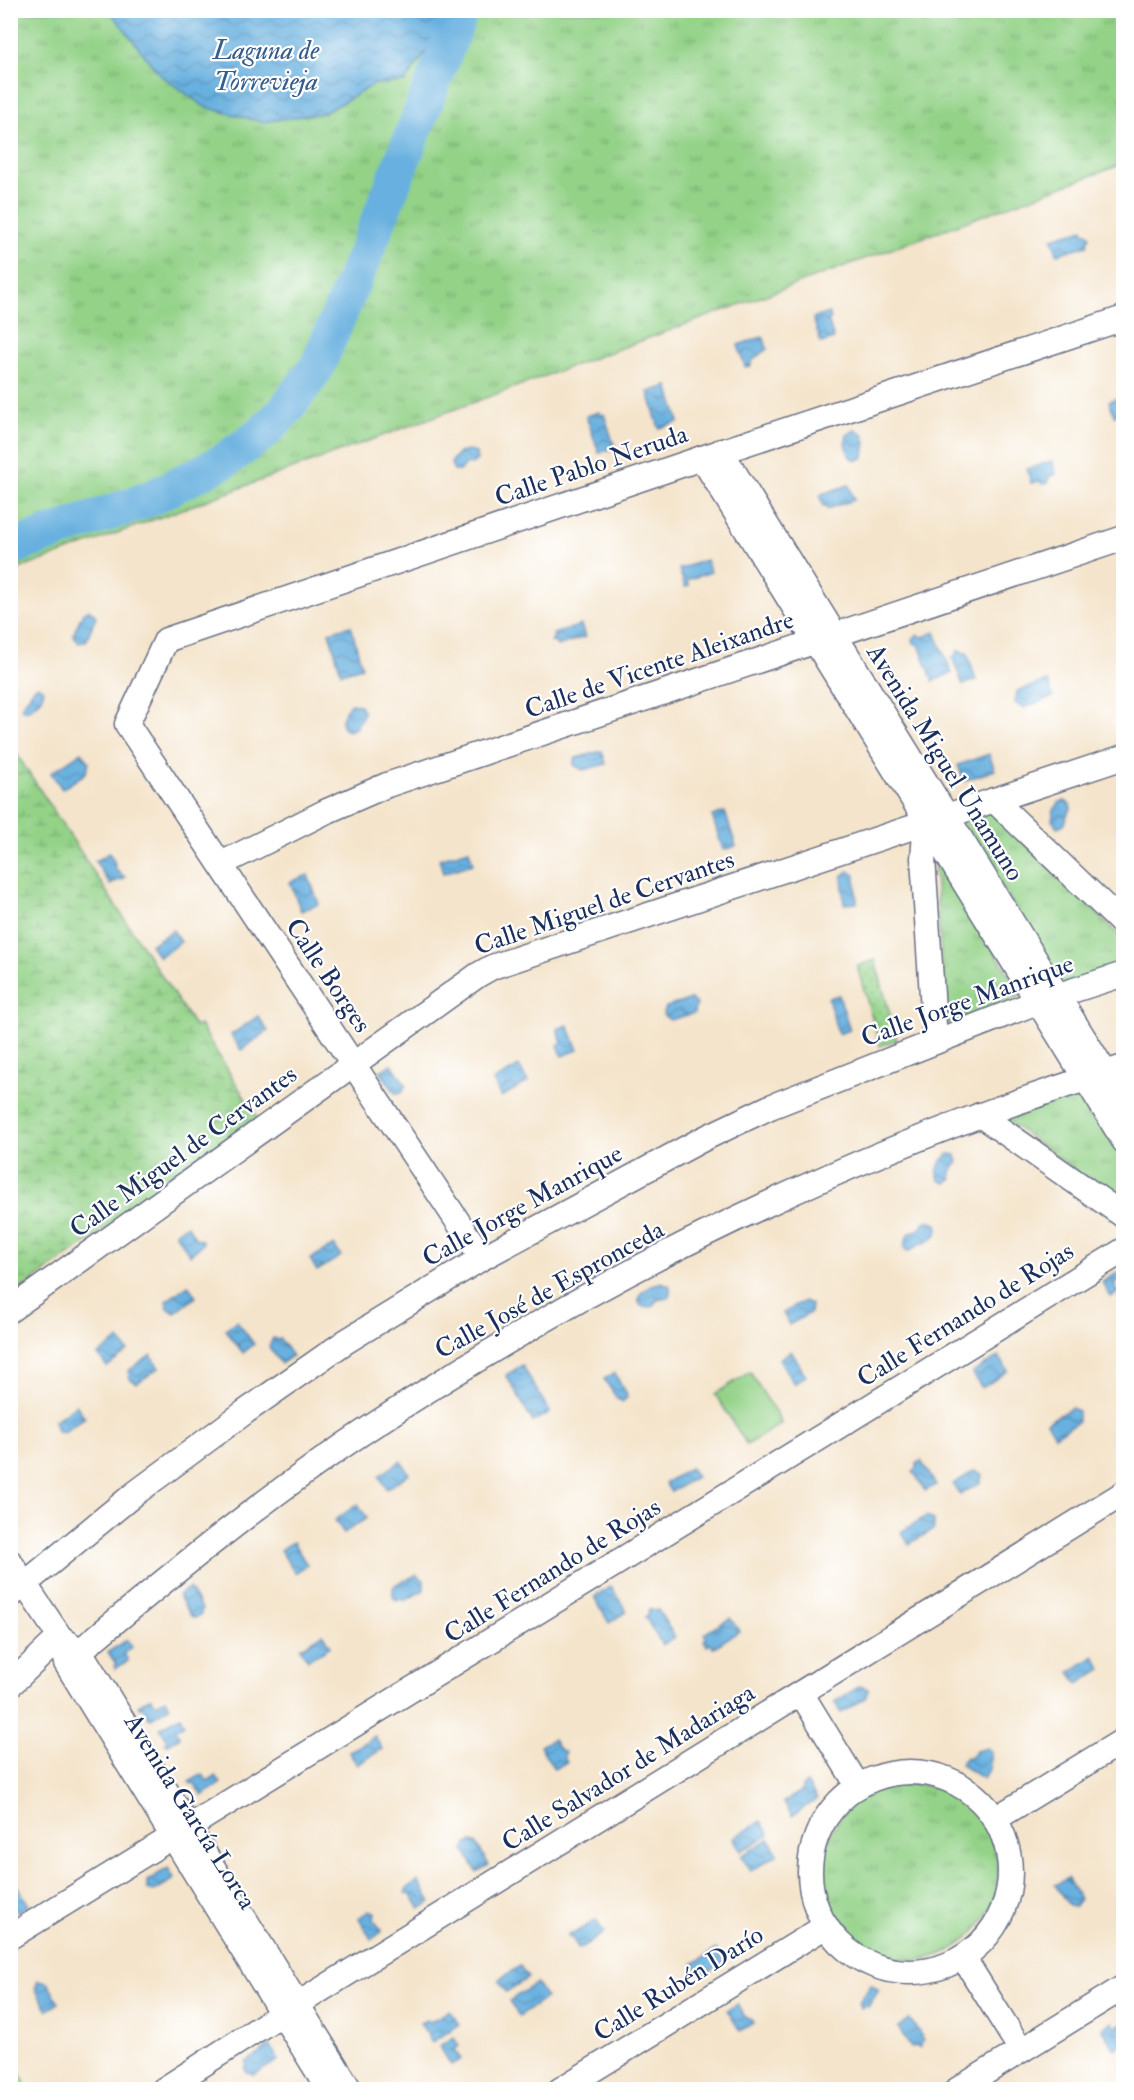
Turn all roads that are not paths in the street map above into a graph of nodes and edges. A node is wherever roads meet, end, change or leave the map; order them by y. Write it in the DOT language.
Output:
graph roads {
  1 [pos="1124,318"];
  2 [pos="711,454"];
  3 [pos="1124,538"];
  4 [pos="825,638"];
  5 [pos="127,724"];
  6 [pos="1124,757"];
  7 [pos="994,800"];
  8 [pos="936,819"];
  9 [pos="221,864"];
  10 [pos="1124,925"];
  11 [pos="1124,974"];
  12 [pos="1047,998"];
  13 [pos="935,1041"];
  14 [pos="354,1064"];
  15 [pos="1104,1073"];
  16 [pos="1124,1103"];
  17 [pos="980,1115"];
  18 [pos="1124,1141"];
  19 [pos="1124,1216"];
  20 [pos="1124,1250"];
  21 [pos="482,1258"];
  22 [pos="10,1310"];
  23 [pos="1124,1493"];
  24 [pos="10,1562"];
  25 [pos="18,1590"];
  26 [pos="60,1637"];
  27 [pos="73,1657"];
  28 [pos="10,1685"];
  29 [pos="801,1693"];
  30 [pos="1124,1740"];
  31 [pos="858,1786"];
  32 [pos="995,1819"];
  33 [pos="181,1833"];
  34 [pos="826,1926"];
  35 [pos="10,1938"];
  36 [pos="963,1957"];
  37 [pos="1124,1987"];
  38 [pos="290,2009"];
  39 [pos="1021,2050"];
  40 [pos="163,2090"];
  41 [pos="329,2090"];
  42 [pos="350,2090"];
  43 [pos="560,2090"];
  44 [pos="957,2090"];
  1 -- 2 [label="street, Calle Pablo Neruda"];
  2 -- 4 [label="street, Avenida Miguel Unamuno"];
  2 -- 5 [label="street, Calle Pablo Neruda"];
  3 -- 4 [label="street, Calle de Vicente Aleixandre"];
  4 -- 8 [label="street, Avenida Miguel Unamuno"];
  4 -- 9 [label="street, Calle de Vicente Aleixandre"];
  5 -- 9 [label="street, Calle Borges"];
  6 -- 7 [label="street, Calle Miguel de Cervantes"];
  7 -- 8 [label="street, Calle Miguel de Cervantes"];
  7 -- 10 [label="street, Avenida Miguel Unamuno"];
  8 -- 12 [label="street, Avenida Miguel Unamuno"];
  8 -- 13 [label="street, Avenida Miguel Unamuno"];
  8 -- 14 [label="street, Calle Miguel de Cervantes"];
  9 -- 14 [label="street, Calle Borges"];
  11 -- 12 [label="street, Calle Jorge Manrique"];
  12 -- 13 [label="street, Calle Jorge Manrique"];
  12 -- 15 [label="street, Avenida Miguel Unamuno"];
  13 -- 21 [label="street, Calle Jorge Manrique"];
  14 -- 21 [label="street, Calle Borges"];
  14 -- 22 [label="street, Calle Miguel de Cervantes"];
  15 -- 16 [label="street, Avenida Miguel Unamuno"];
  15 -- 17 [label="street, Calle José de Espronceda"];
  15 -- 18 [label="street, Avenida Miguel Unamuno"];
  17 -- 19 [label="street"];
  17 -- 27 [label="street, Calle José de Espronceda"];
  20 -- 33 [label="street, Calle Fernando de Rojas"];
  21 -- 25 [label="street, Calle Jorge Manrique"];
  23 -- 29 [label="street, Calle Salvador de Madariaga"];
  24 -- 25 [label="street, Avenida García Lorca"];
  25 -- 26 [label="street, Avenida García Lorca"];
  26 -- 27 [label="street, Avenida García Lorca"];
  26 -- 28 [label="street"];
  27 -- 33 [label="street, Avenida García Lorca"];
  29 -- 31 [label="street"];
  29 -- 38 [label="street, Calle Salvador de Madariaga"];
  30 -- 32 [label="street"];
  31 -- 32 [label="street"];
  31 -- 34 [label="street"];
  32 -- 36 [label="street"];
  33 -- 35 [label="street, Calle Fernando de Rojas"];
  33 -- 38 [label="street, Avenida García Lorca"];
  34 -- 36 [label="street"];
  34 -- 43 [label="street, Calle Rubén Darío"];
  36 -- 39 [label="street"];
  37 -- 39 [label="street"];
  38 -- 40 [label="street, Calle Salvador de Madariaga"];
  38 -- 41 [label="street, Avenida García Lorca"];
  38 -- 42 [label="street, Avenida García Lorca"];
  39 -- 44 [label="street"];
}
